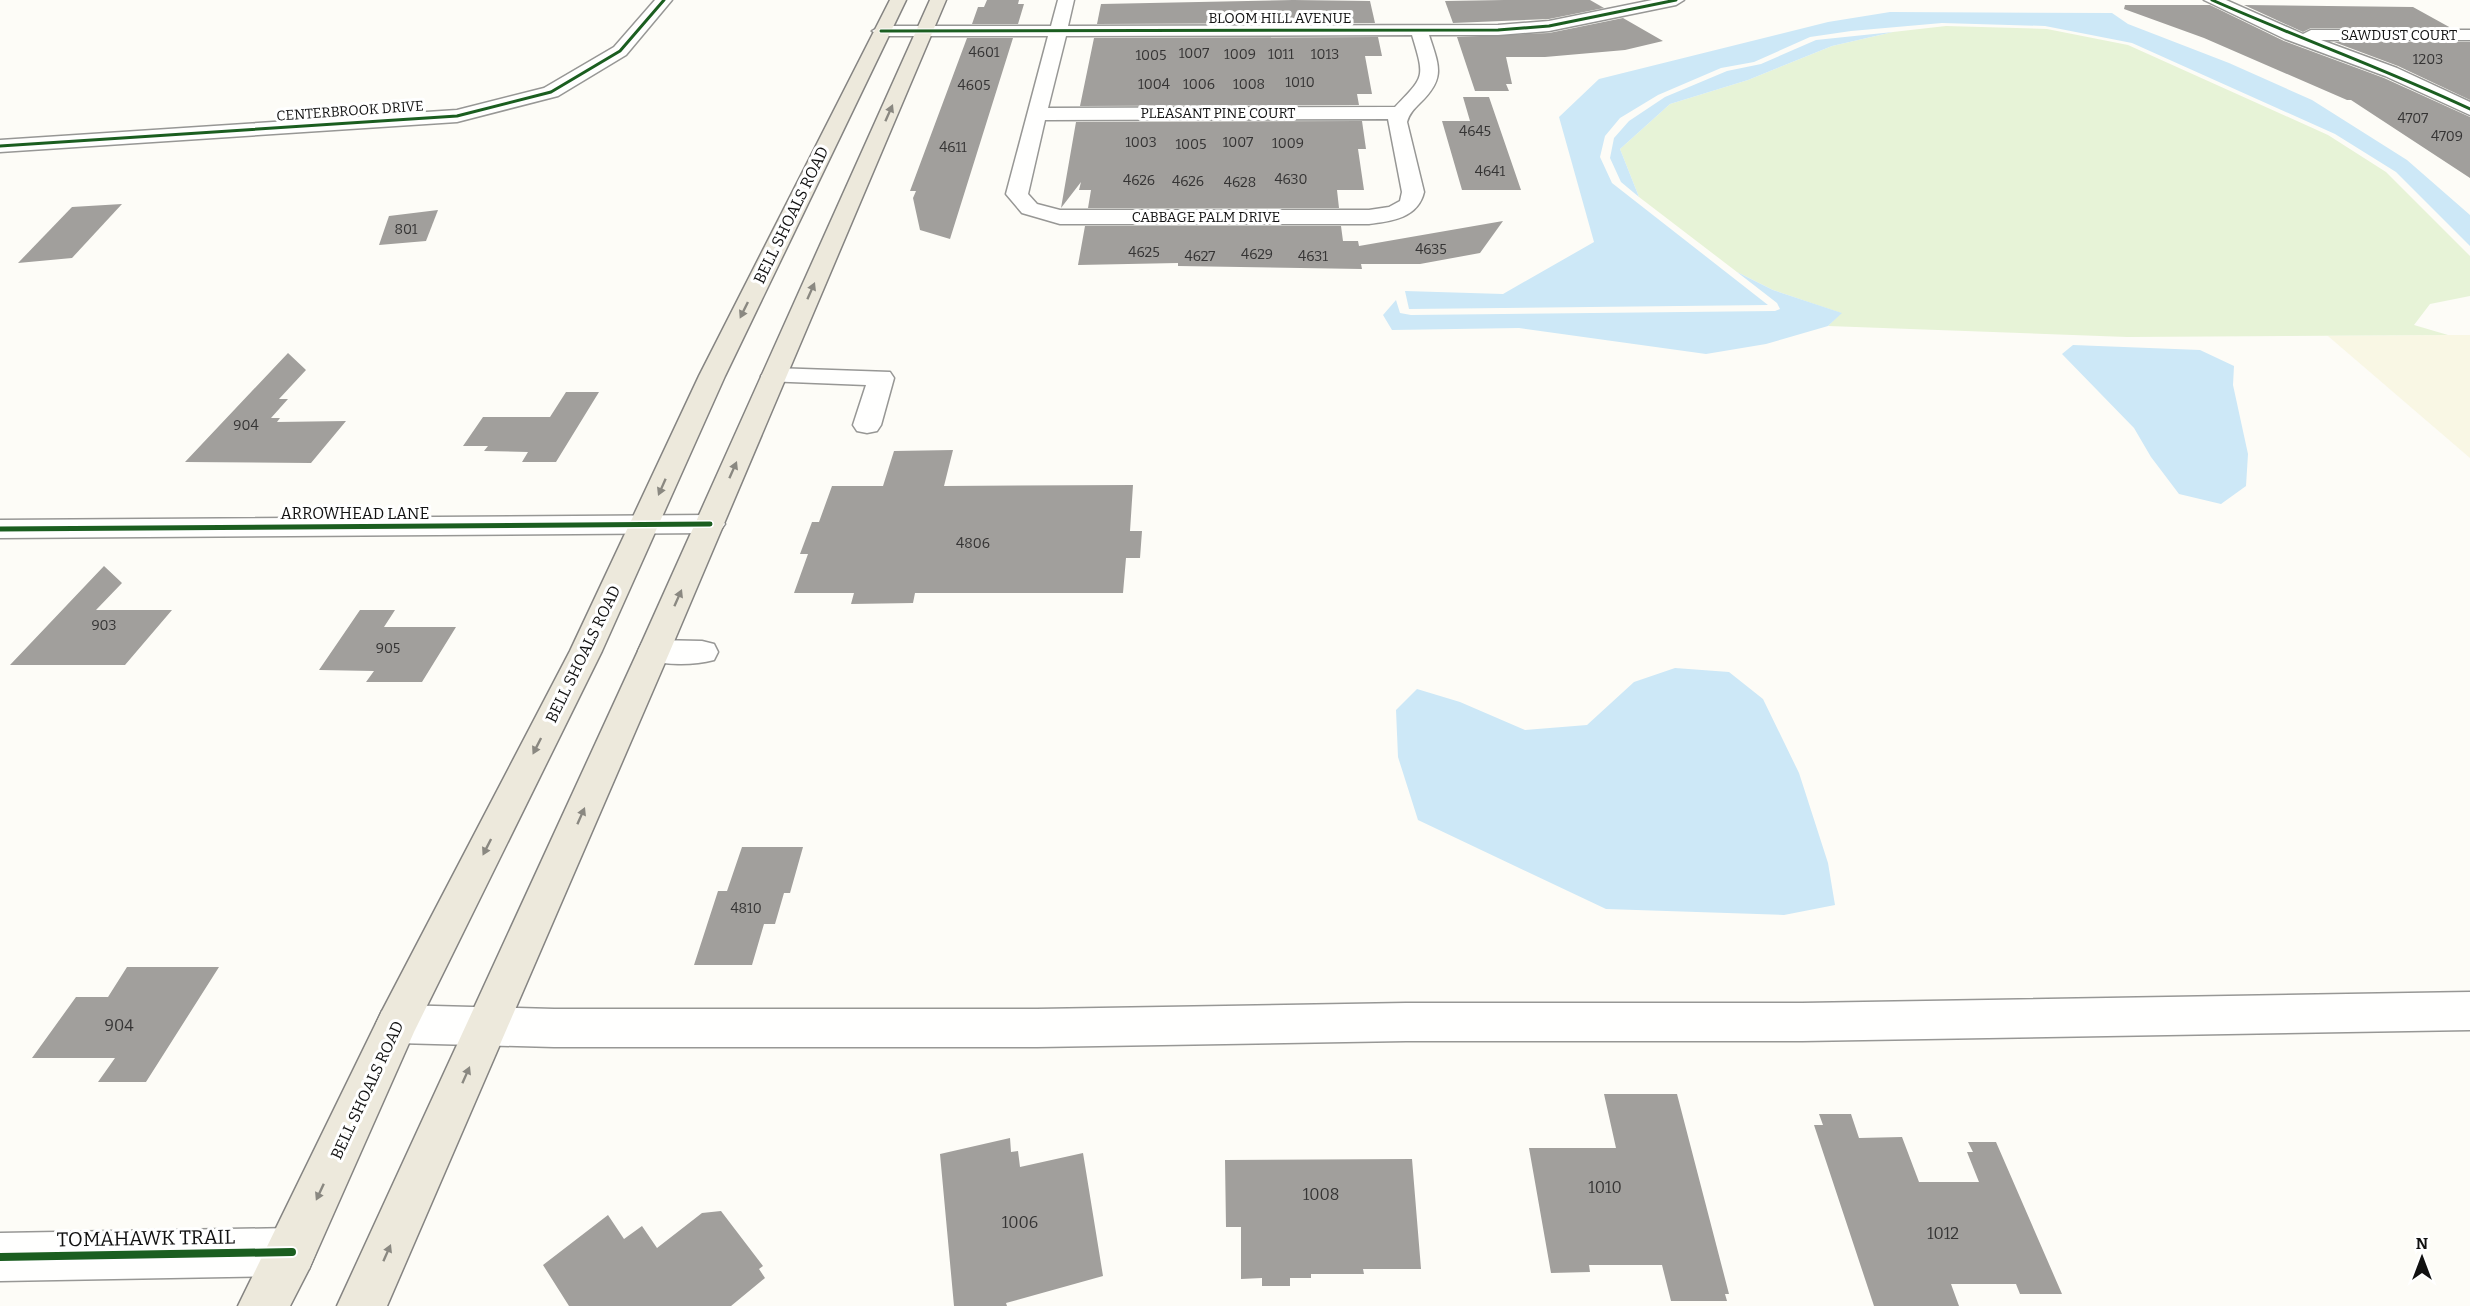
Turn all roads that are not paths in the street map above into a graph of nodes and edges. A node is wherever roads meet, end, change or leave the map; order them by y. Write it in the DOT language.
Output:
graph roads {
  1 [pos="664,0"];
  2 [pos="898,0"];
  3 [pos="938,0"];
  4 [pos="1066,0"];
  5 [pos="1676,0"];
  6 [pos="2212,0"];
  7 [pos="1058,30"];
  8 [pos="1419,30"];
  9 [pos="881,31"];
  10 [pos="925,31"];
  11 [pos="2470,34"];
  12 [pos="2291,35"];
  13 [pos="2470,109"];
  14 [pos="1399,113"];
  15 [pos="1036,114"];
  16 [pos="0,146"];
  17 [pos="774,376"];
  18 [pos="867,425"];
  19 [pos="646,524"];
  20 [pos="710,524"];
  21 [pos="0,529"];
  22 [pos="654,651"];
  23 [pos="702,652"];
  24 [pos="2470,1011"];
  25 [pos="397,1024"];
  26 [pos="487,1027"];
  27 [pos="292,1252"];
  28 [pos="0,1257"];
  29 [pos="263,1306"];
  30 [pos="362,1306"];
  1 -- 16 [label="street, CENTERBROOK DRIVE"];
  2 -- 9 [label="main road, BELL SHOALS ROAD"];
  3 -- 10 [label="main road"];
  4 -- 7 [label="street, CABBAGE PALM DRIVE"];
  5 -- 8 [label="street, BLOOM HILL AVENUE"];
  6 -- 12 [label="street"];
  7 -- 8 [label="street, BLOOM HILL AVENUE"];
  7 -- 10 [label="street, BLOOM HILL AVENUE"];
  7 -- 15 [label="street, CABBAGE PALM DRIVE"];
  8 -- 14 [label="street"];
  9 -- 10 [label="street, BLOOM HILL AVENUE"];
  9 -- 19 [label="main road, BELL SHOALS ROAD, one-way"];
  17 -- 10 [label="main road, one-way"];
  11 -- 12 [label="street, SAWDUST COURT"];
  12 -- 13 [label="street"];
  14 -- 15 [label="street, PLEASANT PINE COURT"];
  14 -- 15 [label="street, CABBAGE PALM DRIVE"];
  17 -- 18 [label="street"];
  20 -- 17 [label="main road, one-way"];
  19 -- 20 [label="street, ARROWHEAD LANE"];
  19 -- 21 [label="street, ARROWHEAD LANE"];
  19 -- 25 [label="main road, BELL SHOALS ROAD, one-way"];
  22 -- 20 [label="main road, one-way"];
  22 -- 23 [label="street"];
  26 -- 22 [label="main road, one-way"];
  24 -- 26 [label="street"];
  25 -- 26 [label="street"];
  25 -- 27 [label="main road, BELL SHOALS ROAD, one-way"];
  30 -- 26 [label="main road, one-way"];
  27 -- 28 [label="street, TOMAHAWK TRAIL"];
  27 -- 29 [label="main road, BELL SHOALS ROAD"];
}
